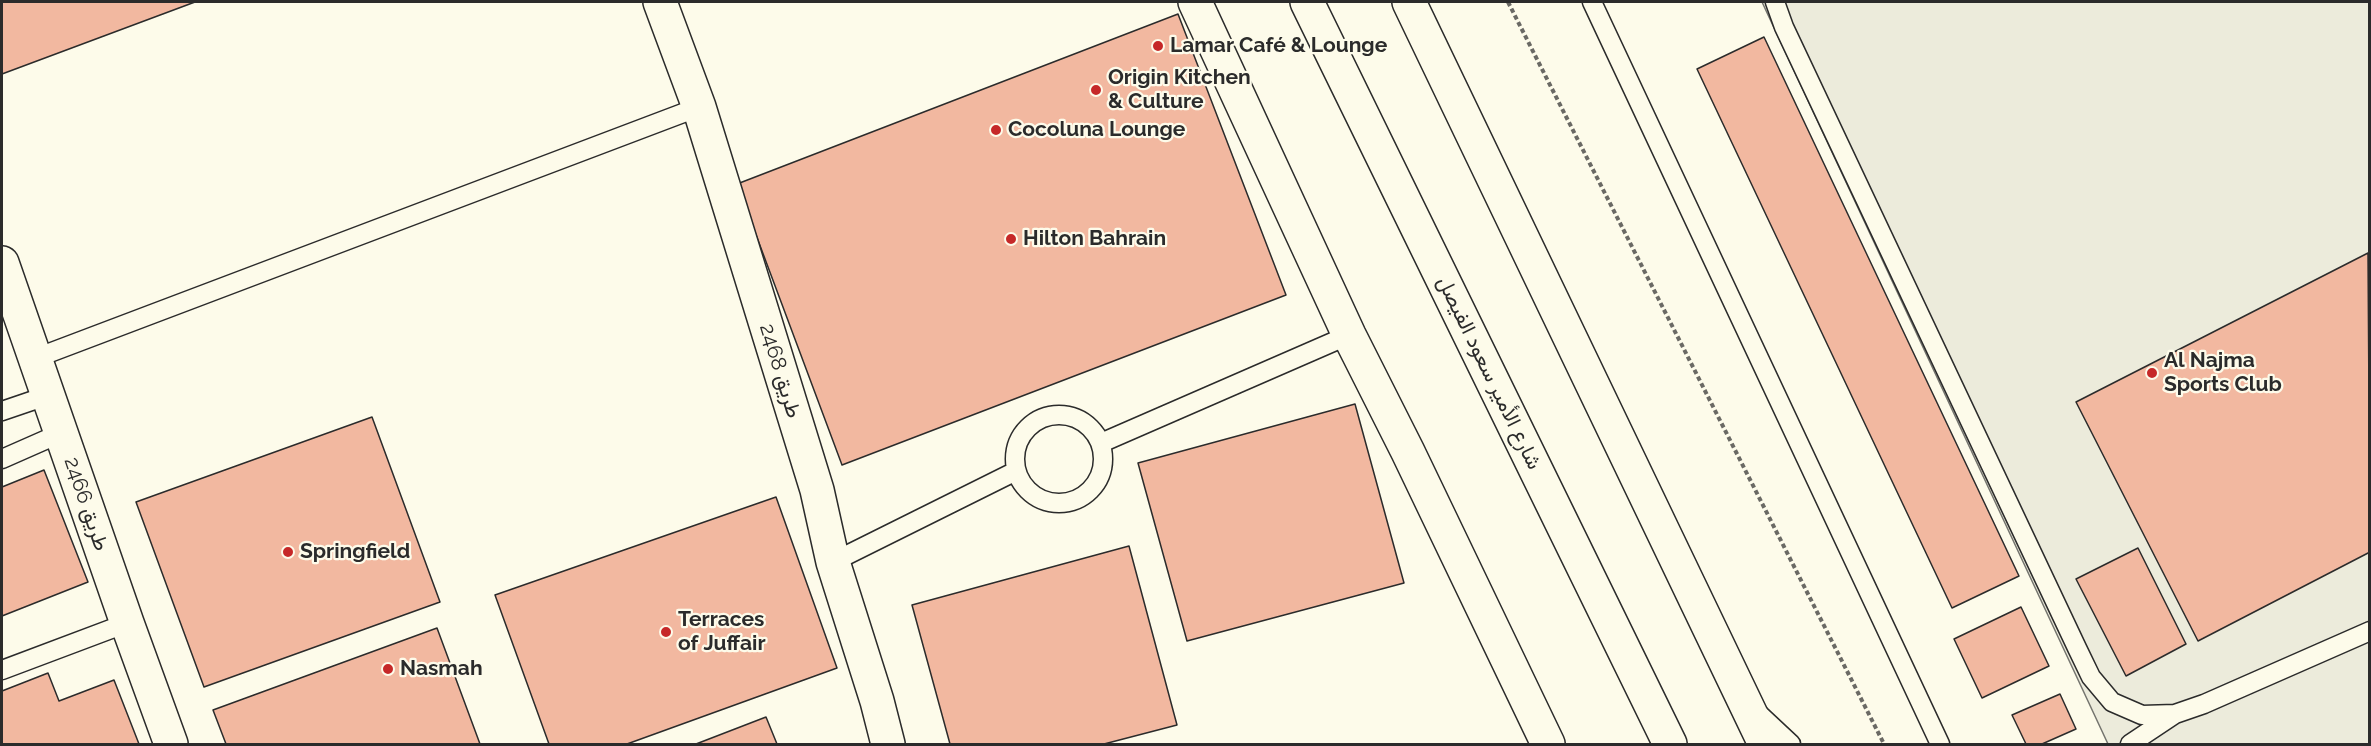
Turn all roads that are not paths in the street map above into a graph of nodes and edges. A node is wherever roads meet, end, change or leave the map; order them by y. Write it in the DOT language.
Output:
graph roads {
  1 [pos="660,2"];
  2 [pos="1195,2"];
  3 [pos="1307,2"];
  4 [pos="1409,2"];
  5 [pos="1592,2"];
  6 [pos="1775,2"];
  7 [pos="699,108"];
  8 [pos="2,263"];
  9 [pos="1349,335"];
  10 [pos="36,358"];
  11 [pos="49,395"];
  12 [pos="2,411"];
  13 [pos="61,433"];
  14 [pos="1101,443"];
  15 [pos="2,459"];
  16 [pos="1016,471"];
  17 [pos="833,562"];
  18 [pos="127,623"];
  19 [pos="2370,631"];
  20 [pos="2,670"];
  21 [pos="1745,700"];
  22 [pos="2175,714"];
  23 [pos="171,744"];
  24 [pos="888,744"];
  25 [pos="1548,744"];
  26 [pos="1670,744"];
  27 [pos="1765,744"];
  28 [pos="1791,744"];
  29 [pos="1940,744"];
  30 [pos="2130,744"];
  1 -- 7 [label="street, طريق 2468"];
  2 -- 9 [label="street"];
  3 -- 26 [label="street, شارع الأمير سعود الفيصل"];
  4 -- 21 [label="street"];
  5 -- 29 [label="lane"];
  6 -- 22 [label="lane"];
  7 -- 10 [label="lane"];
  7 -- 17 [label="street, طريق 2468"];
  8 -- 10 [label="street, طريق 2466"];
  9 -- 14 [label="lane"];
  9 -- 25 [label="street"];
  10 -- 11 [label="street, طريق 2466"];
  11 -- 12 [label="lane"];
  11 -- 13 [label="street, طريق 2466"];
  13 -- 15 [label="lane"];
  13 -- 18 [label="street, طريق 2466"];
  14 -- 16 [label="lane"];
  14 -- 16 [label="lane"];
  16 -- 17 [label="lane"];
  17 -- 24 [label="street, طريق 2468"];
  18 -- 20 [label="lane"];
  18 -- 23 [label="street, طريق 2466"];
  19 -- 22 [label="lane"];
  21 -- 27 [label="street"];
  21 -- 28 [label="lane"];
  22 -- 30 [label="lane"];
}
